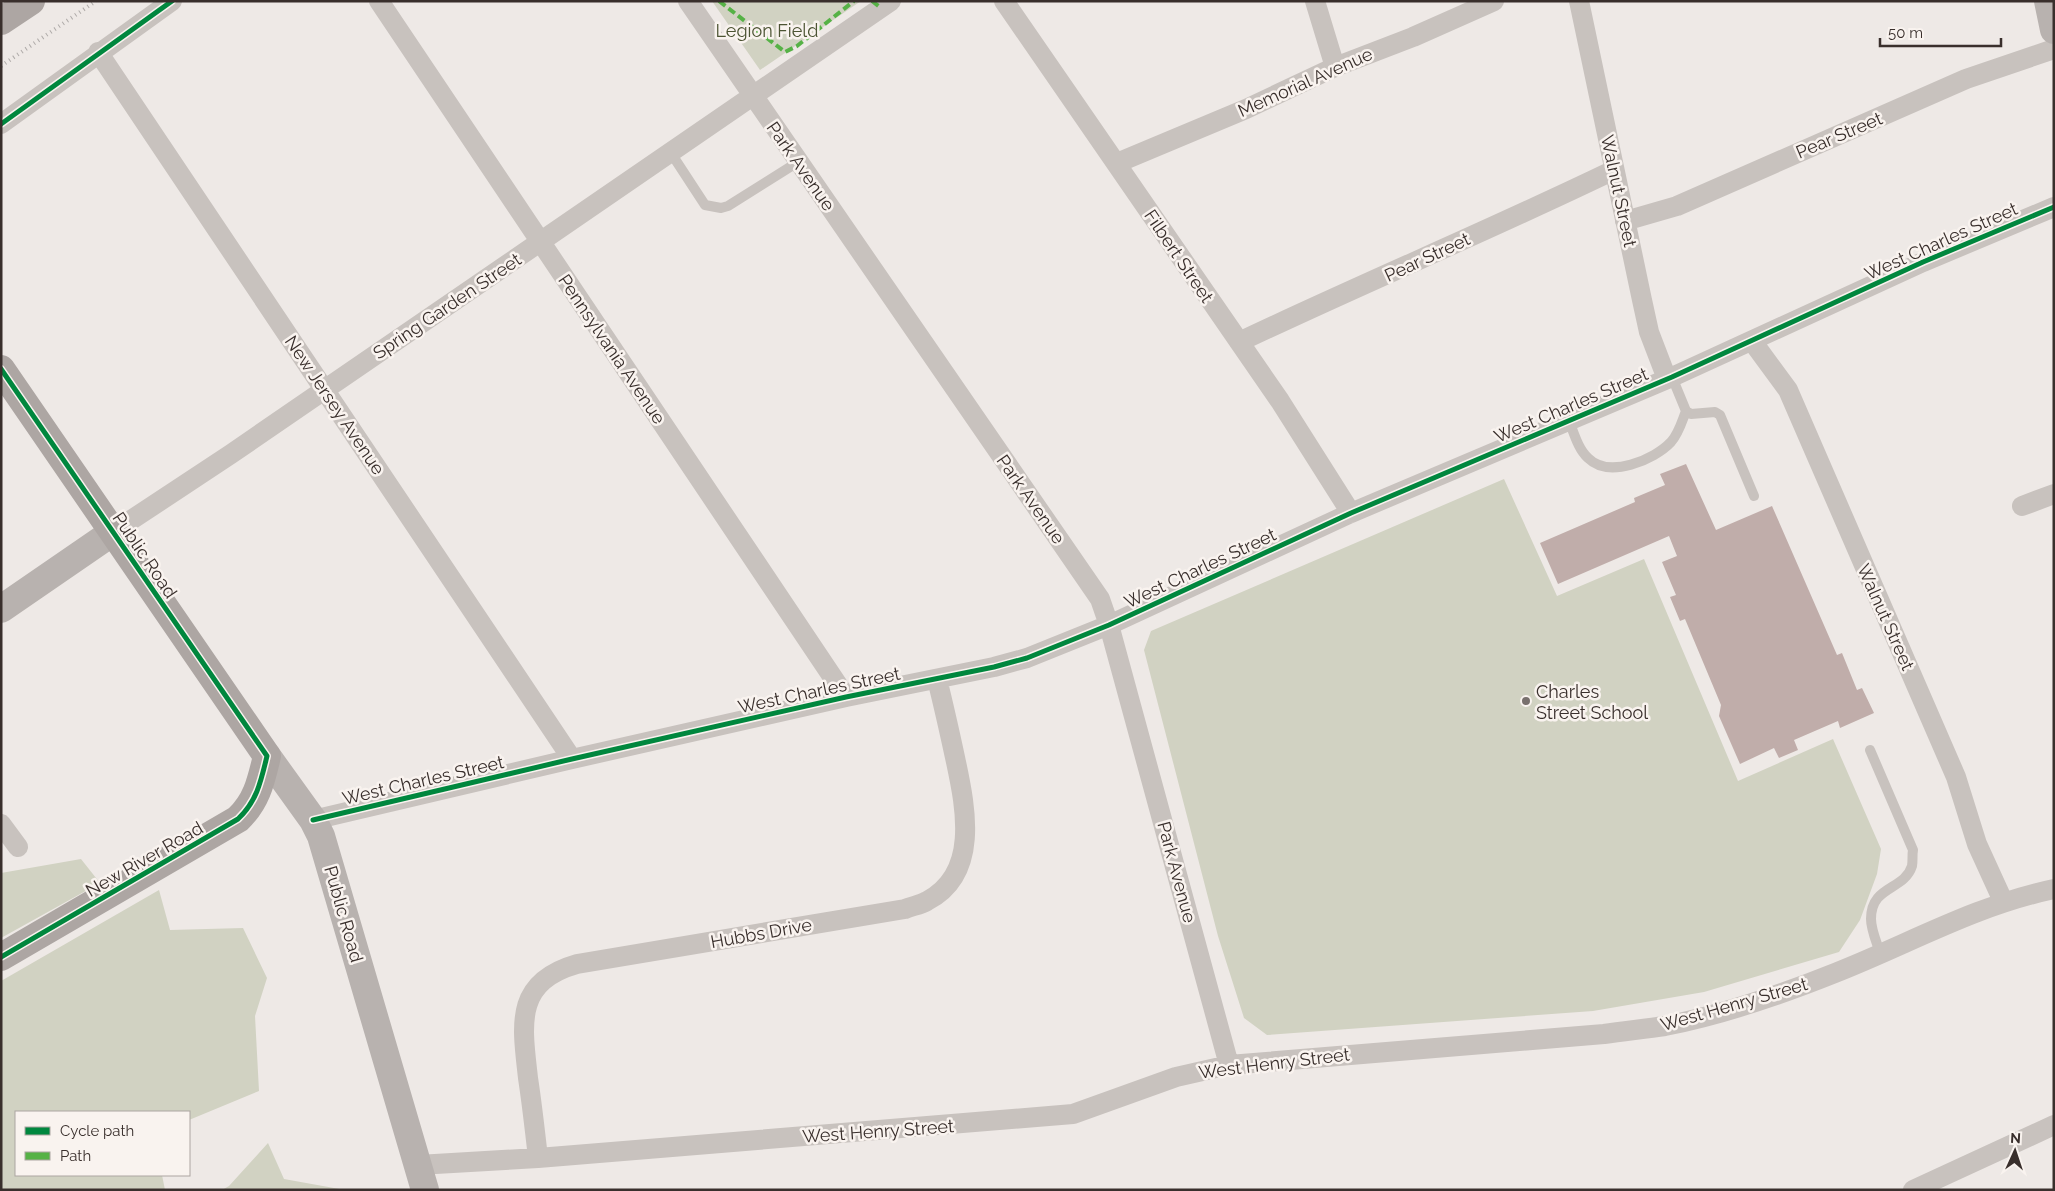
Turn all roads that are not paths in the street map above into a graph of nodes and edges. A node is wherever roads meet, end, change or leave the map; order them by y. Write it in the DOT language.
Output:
graph roads {
  1 [pos="31,1"];
  2 [pos="172,1"];
  3 [pos="379,1"];
  4 [pos="688,1"];
  5 [pos="891,1"];
  6 [pos="1004,1"];
  7 [pos="1315,1"];
  8 [pos="1494,1"];
  9 [pos="1579,1"];
  10 [pos="1,21"];
  11 [pos="2054,49"];
  12 [pos="98,52"];
  13 [pos="1336,66"];
  14 [pos="753,96"];
  15 [pos="1,124"];
  16 [pos="671,153"];
  17 [pos="798,162"];
  18 [pos="1117,163"];
  19 [pos="1614,170"];
  20 [pos="2054,207"];
  21 [pos="1625,222"];
  22 [pos="540,242"];
  23 [pos="1752,341"];
  24 [pos="1239,342"];
  25 [pos="1,369"];
  26 [pos="1669,378"];
  27 [pos="325,390"];
  28 [pos="1686,411"];
  29 [pos="1569,421"];
  30 [pos="2054,494"];
  31 [pos="1754,496"];
  32 [pos="2022,506"];
  33 [pos="1351,513"];
  34 [pos="113,532"];
  35 [pos="1,609"];
  36 [pos="1110,624"];
  37 [pos="938,679"];
  38 [pos="846,697"];
  39 [pos="1870,750"];
  40 [pos="267,756"];
  41 [pos="572,758"];
  42 [pos="313,820"];
  43 [pos="1,824"];
  44 [pos="18,847"];
  45 [pos="2054,889"];
  46 [pos="2003,901"];
  47 [pos="1880,953"];
  48 [pos="1,957"];
  49 [pos="1229,1065"];
  50 [pos="2054,1124"];
  51 [pos="538,1158"];
  52 [pos="422,1177"];
  53 [pos="1913,1190"];
  1 -- 10 [label="main road"];
  2 -- 12 [label="street"];
  3 -- 22 [label="street, Pennsylvania Avenue"];
  4 -- 14 [label="street, Park Avenue"];
  5 -- 14 [label="street, Spring Garden Street"];
  6 -- 18 [label="street, Filbert Street"];
  7 -- 13 [label="street"];
  8 -- 13 [label="street, Memorial Avenue"];
  9 -- 19 [label="street, Walnut Street"];
  11 -- 21 [label="street, Pear Street"];
  12 -- 15 [label="street"];
  12 -- 27 [label="street, New Jersey Avenue"];
  13 -- 18 [label="street, Memorial Avenue"];
  14 -- 16 [label="street, Spring Garden Street"];
  14 -- 17 [label="street, Park Avenue"];
  16 -- 17 [label="lane"];
  16 -- 22 [label="street, Spring Garden Street"];
  17 -- 36 [label="street, Park Avenue"];
  18 -- 24 [label="street, Filbert Street"];
  19 -- 21 [label="street, Walnut Street"];
  19 -- 24 [label="street, Pear Street"];
  20 -- 23 [label="street, West Charles Street"];
  21 -- 26 [label="street, Walnut Street"];
  22 -- 27 [label="street, Spring Garden Street"];
  22 -- 38 [label="street, Pennsylvania Avenue"];
  23 -- 26 [label="street, West Charles Street"];
  23 -- 46 [label="street, Walnut Street"];
  24 -- 33 [label="street, Filbert Street"];
  25 -- 34 [label="main road, Public Road"];
  26 -- 28 [label="lane"];
  26 -- 29 [label="street, West Charles Street"];
  27 -- 34 [label="street, Spring Garden Street"];
  27 -- 41 [label="street, New Jersey Avenue"];
  28 -- 29 [label="lane"];
  28 -- 31 [label="lane"];
  29 -- 33 [label="street, West Charles Street"];
  30 -- 32 [label="street"];
  33 -- 36 [label="street, West Charles Street"];
  34 -- 35 [label="street, Spring Garden Street"];
  34 -- 40 [label="main road, Public Road"];
  36 -- 37 [label="street, West Charles Street"];
  36 -- 49 [label="street, Park Avenue"];
  37 -- 38 [label="street, West Charles Street"];
  37 -- 51 [label="street, Hubbs Drive"];
  38 -- 41 [label="street, West Charles Street"];
  39 -- 47 [label="lane"];
  40 -- 42 [label="street, Public Road"];
  40 -- 48 [label="main road, New River Road"];
  41 -- 42 [label="street, West Charles Street"];
  42 -- 52 [label="street, Public Road"];
  43 -- 44 [label="street"];
  45 -- 46 [label="street, West Henry Street"];
  46 -- 47 [label="street, West Henry Street"];
  47 -- 49 [label="street, West Henry Street"];
  49 -- 51 [label="street, West Henry Street"];
  50 -- 53 [label="street"];
  51 -- 52 [label="street, West Henry Street"];
}
